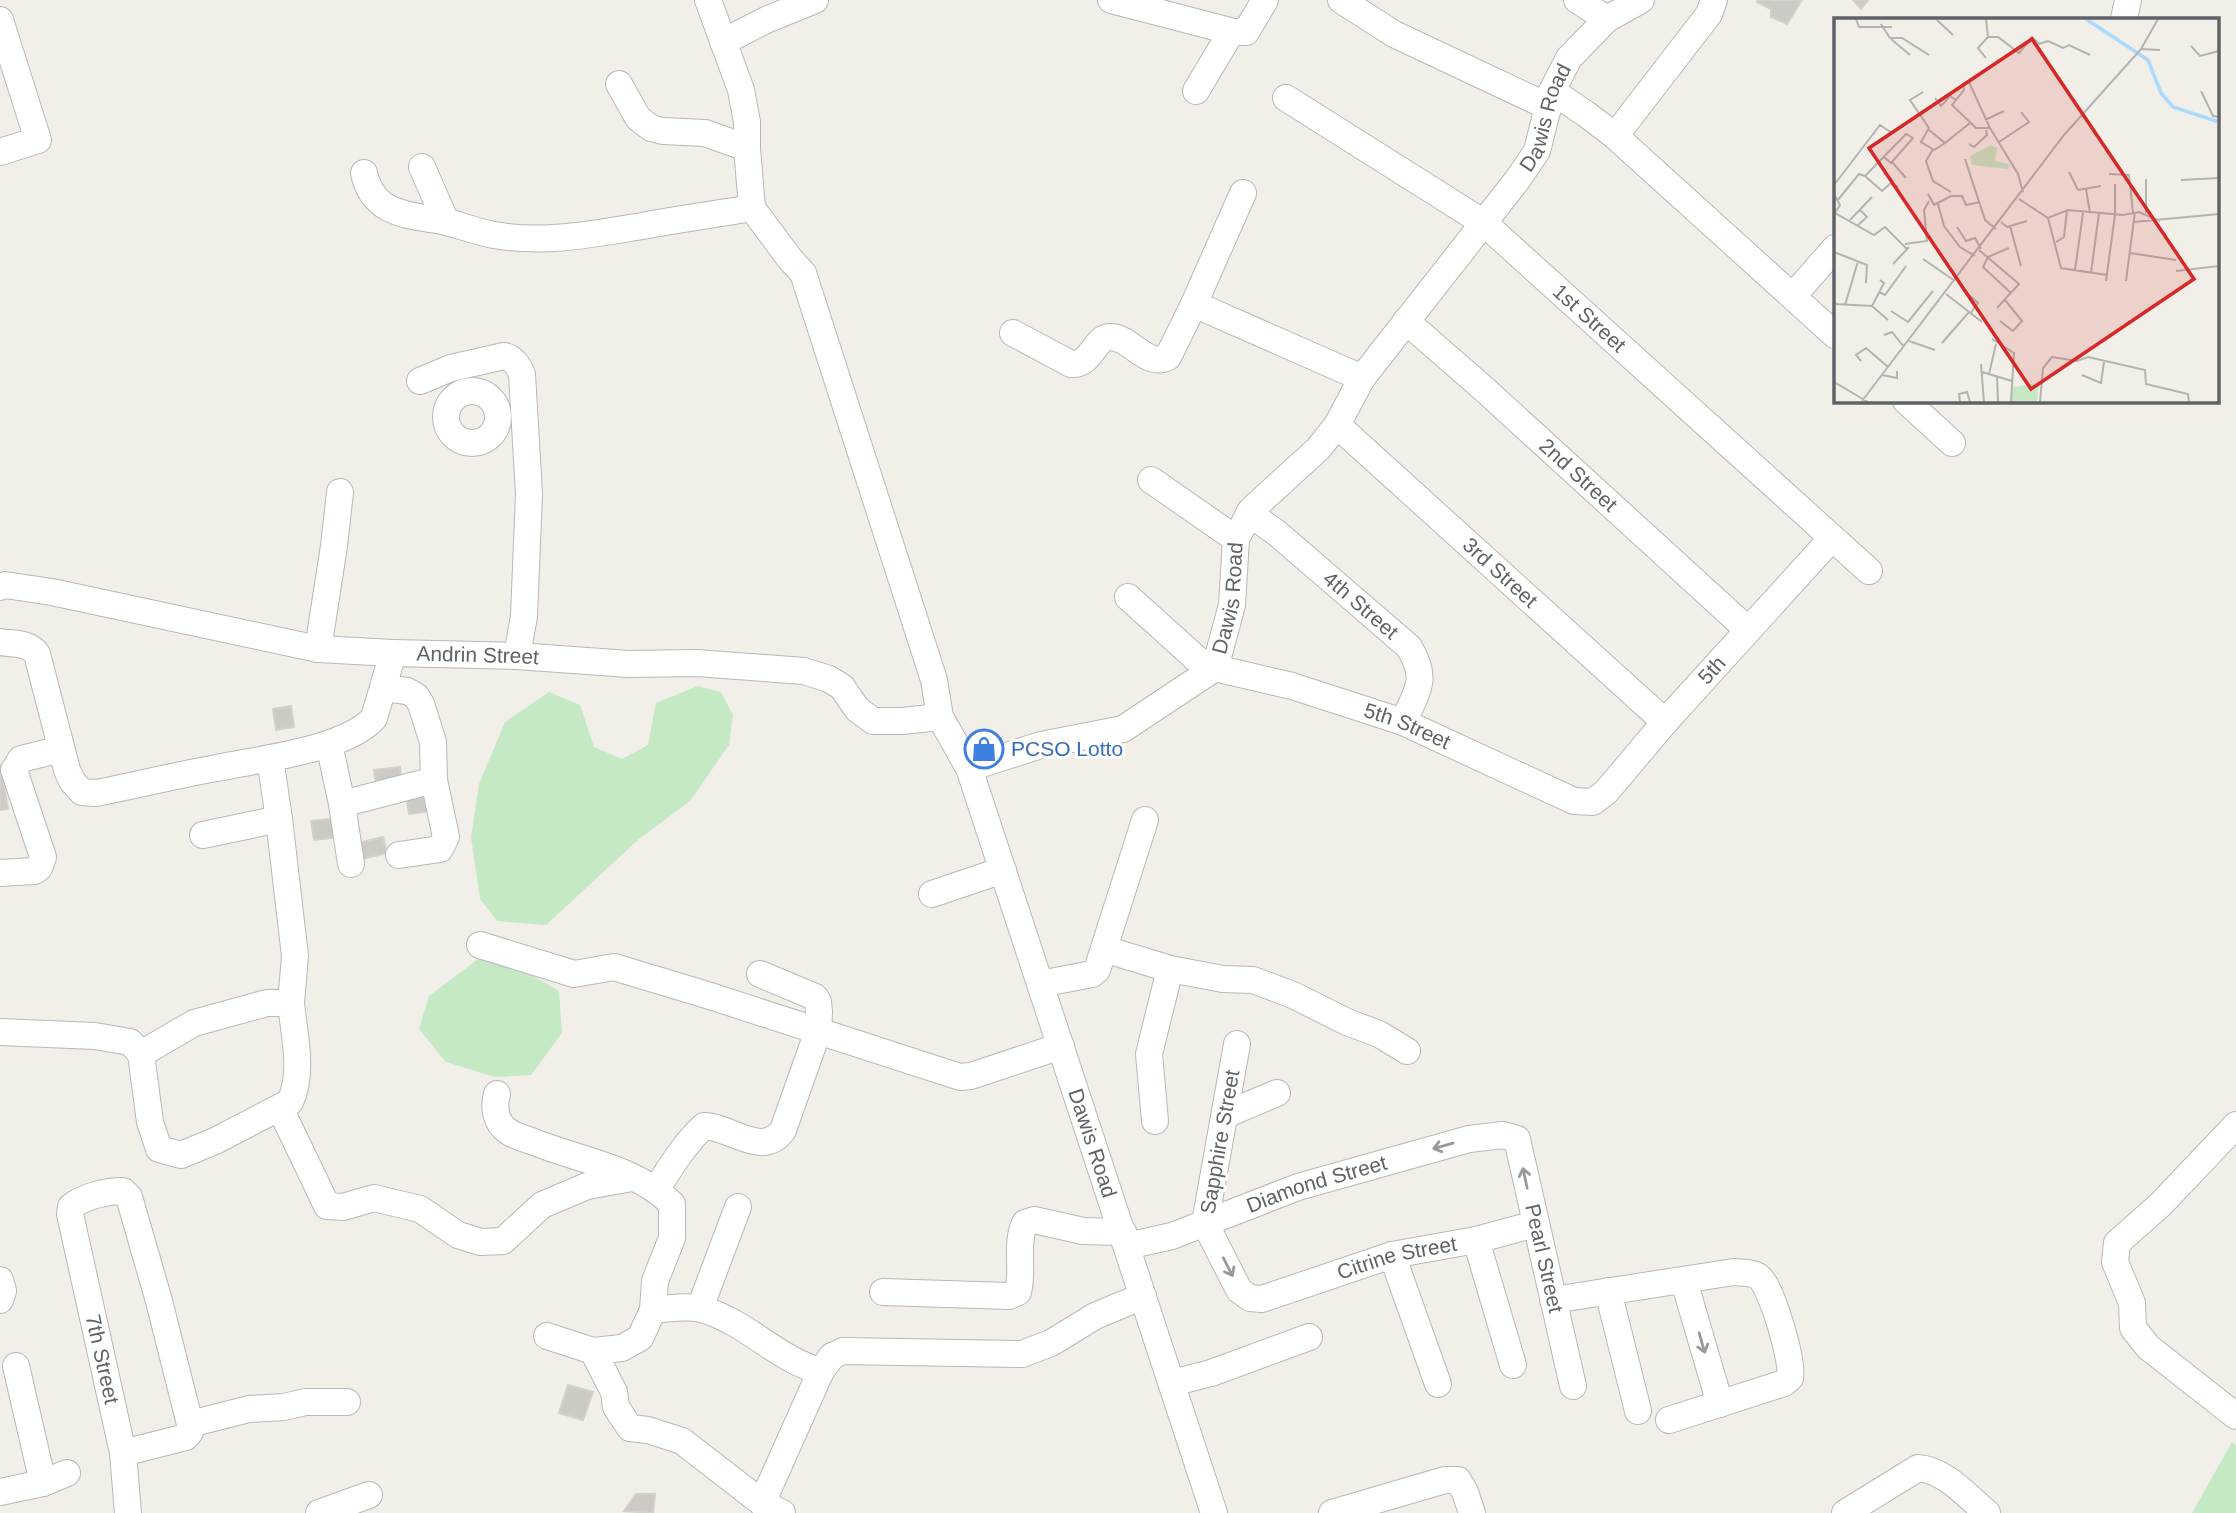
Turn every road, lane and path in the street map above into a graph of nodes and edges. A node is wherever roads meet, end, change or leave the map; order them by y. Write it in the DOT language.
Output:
graph roads {
  1 [pos="708,0"];
  2 [pos="815,0"];
  3 [pos="1111,0"];
  4 [pos="1265,0"];
  5 [pos="1341,0"];
  6 [pos="1577,0"];
  7 [pos="1641,0"];
  8 [pos="1714,0"];
  9 [pos="2128,0"];
  10 [pos="2124,18"];
  11 [pos="0,19"];
  12 [pos="1607,19"];
  13 [pos="1234,32"];
  14 [pos="723,42"];
  15 [pos="619,84"];
  16 [pos="1196,90"];
  17 [pos="1286,98"];
  18 [pos="1551,99"];
  19 [pos="1615,136"];
  20 [pos="747,148"];
  21 [pos="0,152"];
  22 [pos="422,167"];
  23 [pos="364,173"];
  24 [pos="1243,193"];
  25 [pos="752,208"];
  26 [pos="446,222"];
  27 [pos="1484,223"];
  28 [pos="1834,249"];
  29 [pos="1793,296"];
  30 [pos="1194,304"];
  31 [pos="1406,321"];
  32 [pos="1013,332"];
  33 [pos="1834,334"];
  34 [pos="1362,378"];
  35 [pos="420,381"];
  36 [pos="1907,402"];
  37 [pos="499,417"];
  38 [pos="525,419"];
  39 [pos="1337,425"];
  40 [pos="1952,443"];
  41 [pos="1151,480"];
  42 [pos="340,492"];
  43 [pos="1249,513"];
  44 [pos="1832,538"];
  45 [pos="1236,539"];
  46 [pos="1869,571"];
  47 [pos="0,587"];
  48 [pos="1128,597"];
  49 [pos="1748,630"];
  50 [pos="0,642"];
  51 [pos="318,649"];
  52 [pos="393,653"];
  53 [pos="517,656"];
  54 [pos="1213,670"];
  55 [pos="384,688"];
  56 [pos="940,717"];
  57 [pos="1403,722"];
  58 [pos="1665,722"];
  59 [pos="329,744"];
  60 [pos="270,758"];
  61 [pos="64,760"];
  62 [pos="969,768"];
  63 [pos="435,780"];
  64 [pos="1593,802"];
  65 [pos="342,804"];
  66 [pos="279,818"];
  67 [pos="1146,820"];
  68 [pos="203,835"];
  69 [pos="400,855"];
  70 [pos="351,864"];
  71 [pos="1003,870"];
  72 [pos="0,873"];
  73 [pos="932,894"];
  74 [pos="480,946"];
  75 [pos="1104,949"];
  76 [pos="1170,969"];
  77 [pos="760,974"];
  78 [pos="1040,984"];
  79 [pos="291,1003"];
  80 [pos="818,1031"];
  81 [pos="0,1032"];
  82 [pos="1237,1044"];
  83 [pos="1061,1046"];
  84 [pos="1407,1051"];
  85 [pos="141,1054"];
  86 [pos="1277,1093"];
  87 [pos="497,1094"];
  88 [pos="280,1108"];
  89 [pos="1225,1115"];
  90 [pos="1155,1121"];
  91 [pos="2236,1125"];
  92 [pos="1510,1136"];
  93 [pos="632,1178"];
  94 [pos="656,1190"];
  95 [pos="738,1207"];
  96 [pos="1205,1223"];
  97 [pos="1535,1224"];
  98 [pos="1125,1239"];
  99 [pos="1476,1240"];
  100 [pos="1392,1255"];
  101 [pos="0,1280"];
  102 [pos="1684,1281"];
  103 [pos="1608,1291"];
  104 [pos="883,1292"];
  105 [pos="1143,1296"];
  106 [pos="0,1300"];
  107 [pos="1262,1300"];
  108 [pos="1553,1300"];
  109 [pos="700,1308"];
  110 [pos="653,1310"];
  111 [pos="547,1336"];
  112 [pos="1309,1338"];
  113 [pos="593,1351"];
  114 [pos="1513,1365"];
  115 [pos="16,1366"];
  116 [pos="821,1371"];
  117 [pos="1172,1383"];
  118 [pos="1438,1384"];
  119 [pos="1573,1386"];
  120 [pos="347,1402"];
  121 [pos="1720,1404"];
  122 [pos="1638,1411"];
  123 [pos="2236,1416"];
  124 [pos="1669,1420"];
  125 [pos="190,1424"];
  126 [pos="123,1453"];
  127 [pos="0,1492"];
  128 [pos="369,1494"];
  129 [pos="772,1508"];
  130 [pos="128,1513"];
  131 [pos="319,1513"];
  132 [pos="1214,1513"];
  133 [pos="1332,1513"];
  134 [pos="1472,1513"];
  135 [pos="1845,1513"];
  136 [pos="1987,1513"];
  1 -- 14 [label="street"];
  2 -- 14 [label="street"];
  3 -- 13 [label="street"];
  4 -- 13 [label="street"];
  5 -- 18 [label="street"];
  6 -- 12 [label="street"];
  7 -- 12 [label="street, Dawis Road"];
  8 -- 19 [label="street"];
  9 -- 10 [label="street"];
  11 -- 21 [label="street"];
  12 -- 18 [label="street, Dawis Road"];
  13 -- 16 [label="street"];
  14 -- 20 [label="street"];
  15 -- 20 [label="street"];
  17 -- 27 [label="street, 1st Street"];
  18 -- 19 [label="street"];
  18 -- 27 [label="street, Dawis Road"];
  19 -- 29 [label="street"];
  20 -- 25 [label="street"];
  22 -- 26 [label="street"];
  23 -- 26 [label="street"];
  24 -- 30 [label="street"];
  25 -- 26 [label="street"];
  25 -- 56 [label="street"];
  27 -- 31 [label="street, Dawis Road"];
  27 -- 44 [label="street, 1st Street"];
  28 -- 29 [label="street"];
  29 -- 33 [label="street"];
  30 -- 32 [label="street"];
  30 -- 34 [label="street"];
  31 -- 34 [label="street, Dawis Road"];
  31 -- 49 [label="street, 2nd Street"];
  34 -- 39 [label="street, Dawis Road"];
  35 -- 38 [label="street"];
  36 -- 40 [label="street"];
  37 -- 38 [label="street"];
  38 -- 53 [label="street"];
  39 -- 43 [label="street, Dawis Road"];
  39 -- 58 [label="street, 3rd Street"];
  41 -- 45 [label="street"];
  42 -- 51 [label="street"];
  43 -- 45 [label="street, Dawis Road"];
  43 -- 57 [label="street, 4th Street"];
  44 -- 46 [label="street, 1st Street"];
  44 -- 49 [label="street, 5th"];
  45 -- 54 [label="street, Dawis Road"];
  47 -- 51 [label="street"];
  48 -- 54 [label="street"];
  49 -- 58 [label="street, 5th"];
  50 -- 61 [label="street"];
  51 -- 52 [label="street"];
  52 -- 53 [label="street, Andrin Street"];
  52 -- 55 [label="street, Andrin Street"];
  53 -- 56 [label="street, Andrin Street"];
  54 -- 57 [label="street, 5th Street"];
  54 -- 62 [label="street, Dawis Road"];
  55 -- 59 [label="street, Andrin Street"];
  55 -- 63 [label="street"];
  56 -- 62 [label="street"];
  57 -- 64 [label="street, 5th Street"];
  58 -- 64 [label="street, 5th"];
  59 -- 60 [label="street, Andrin Street"];
  59 -- 65 [label="street"];
  60 -- 61 [label="street, Andrin Street"];
  60 -- 66 [label="street"];
  61 -- 72 [label="street"];
  62 -- 71 [label="street, Dawis Road"];
  63 -- 65 [label="street"];
  63 -- 69 [label="street"];
  65 -- 70 [label="street"];
  66 -- 68 [label="street"];
  66 -- 79 [label="street"];
  67 -- 75 [label="street"];
  71 -- 73 [label="street"];
  71 -- 78 [label="street, Dawis Road"];
  74 -- 80 [label="street"];
  75 -- 76 [label="street"];
  75 -- 78 [label="street"];
  76 -- 84 [label="street"];
  76 -- 90 [label="street"];
  77 -- 80 [label="street"];
  78 -- 83 [label="street, Dawis Road"];
  79 -- 85 [label="street"];
  79 -- 88 [label="street"];
  80 -- 83 [label="street"];
  80 -- 94 [label="street"];
  81 -- 85 [label="street"];
  82 -- 89 [label="street, Sapphire Street"];
  83 -- 98 [label="street, Dawis Road"];
  85 -- 88 [label="street"];
  86 -- 89 [label="street"];
  87 -- 93 [label="street"];
  88 -- 93 [label="street"];
  89 -- 96 [label="street, Sapphire Street"];
  91 -- 123 [label="street"];
  92 -- 96 [label="street, Diamond Street, one-way"];
  97 -- 92 [label="street, Pearl Street, one-way"];
  93 -- 94 [label="street"];
  94 -- 110 [label="street"];
  95 -- 109 [label="street"];
  96 -- 98 [label="street, Diamond Street"];
  96 -- 107 [label="street, Sapphire Street, one-way"];
  97 -- 99 [label="street, Citrine Street"];
  97 -- 108 [label="street, Pearl Street"];
  98 -- 104 [label="street, Diamond Street"];
  98 -- 105 [label="street, Dawis Road"];
  99 -- 100 [label="street, Citrine Street"];
  99 -- 114 [label="street"];
  100 -- 107 [label="street, Citrine Street"];
  100 -- 118 [label="street"];
  101 -- 106 [label="street"];
  102 -- 103 [label="street"];
  102 -- 121 [label="street, one-way"];
  102 -- 121 [label="street"];
  103 -- 108 [label="street"];
  103 -- 122 [label="street"];
  105 -- 116 [label="street"];
  105 -- 117 [label="street, Dawis Road"];
  108 -- 119 [label="street, Pearl Street"];
  109 -- 110 [label="street"];
  109 -- 116 [label="street"];
  110 -- 113 [label="street"];
  111 -- 113 [label="street"];
  112 -- 117 [label="street"];
  113 -- 129 [label="street"];
  115 -- 127 [label="street"];
  116 -- 129 [label="street"];
  117 -- 132 [label="street, Dawis Road"];
  120 -- 125 [label="street"];
  121 -- 124 [label="street"];
  125 -- 126 [label="street"];
  125 -- 126 [label="street, 7th Street"];
  126 -- 130 [label="street, 7th Street"];
  128 -- 131 [label="street"];
  133 -- 134 [label="street"];
  135 -- 136 [label="street"];
}
